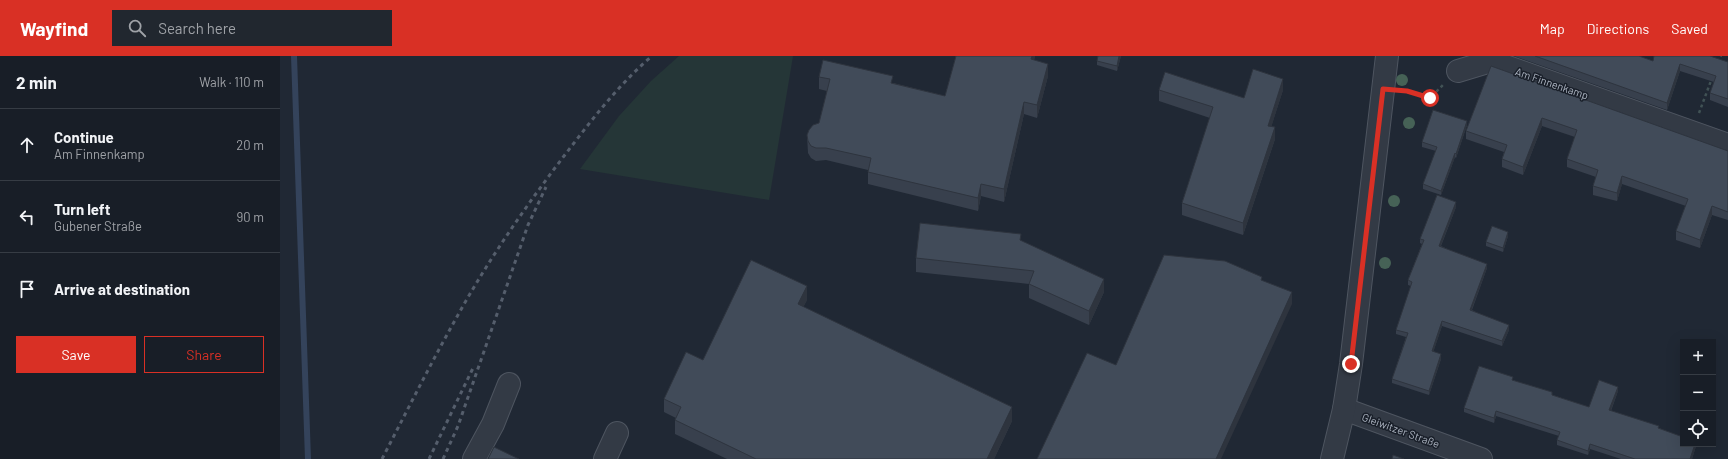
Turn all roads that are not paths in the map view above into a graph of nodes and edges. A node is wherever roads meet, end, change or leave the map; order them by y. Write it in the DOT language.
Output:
graph roads {
  1 [pos="1387,56"];
  2 [pos="1458,71"];
  3 [pos="1728,145"];
  4 [pos="509,384"];
  5 [pos="1344,409"];
  6 [pos="617,433"];
  7 [pos="474,459"];
  8 [pos="605,459"];
  9 [pos="1332,459"];
  10 [pos="1481,459"];
  1 -- 5 [label="street"];
  2 -- 3 [label="street, Am Finnenkamp"];
  4 -- 7 [label="street"];
  5 -- 9 [label="street"];
  5 -- 10 [label="street, Gleiwitzer Straße"];
  6 -- 8 [label="street"];
}
